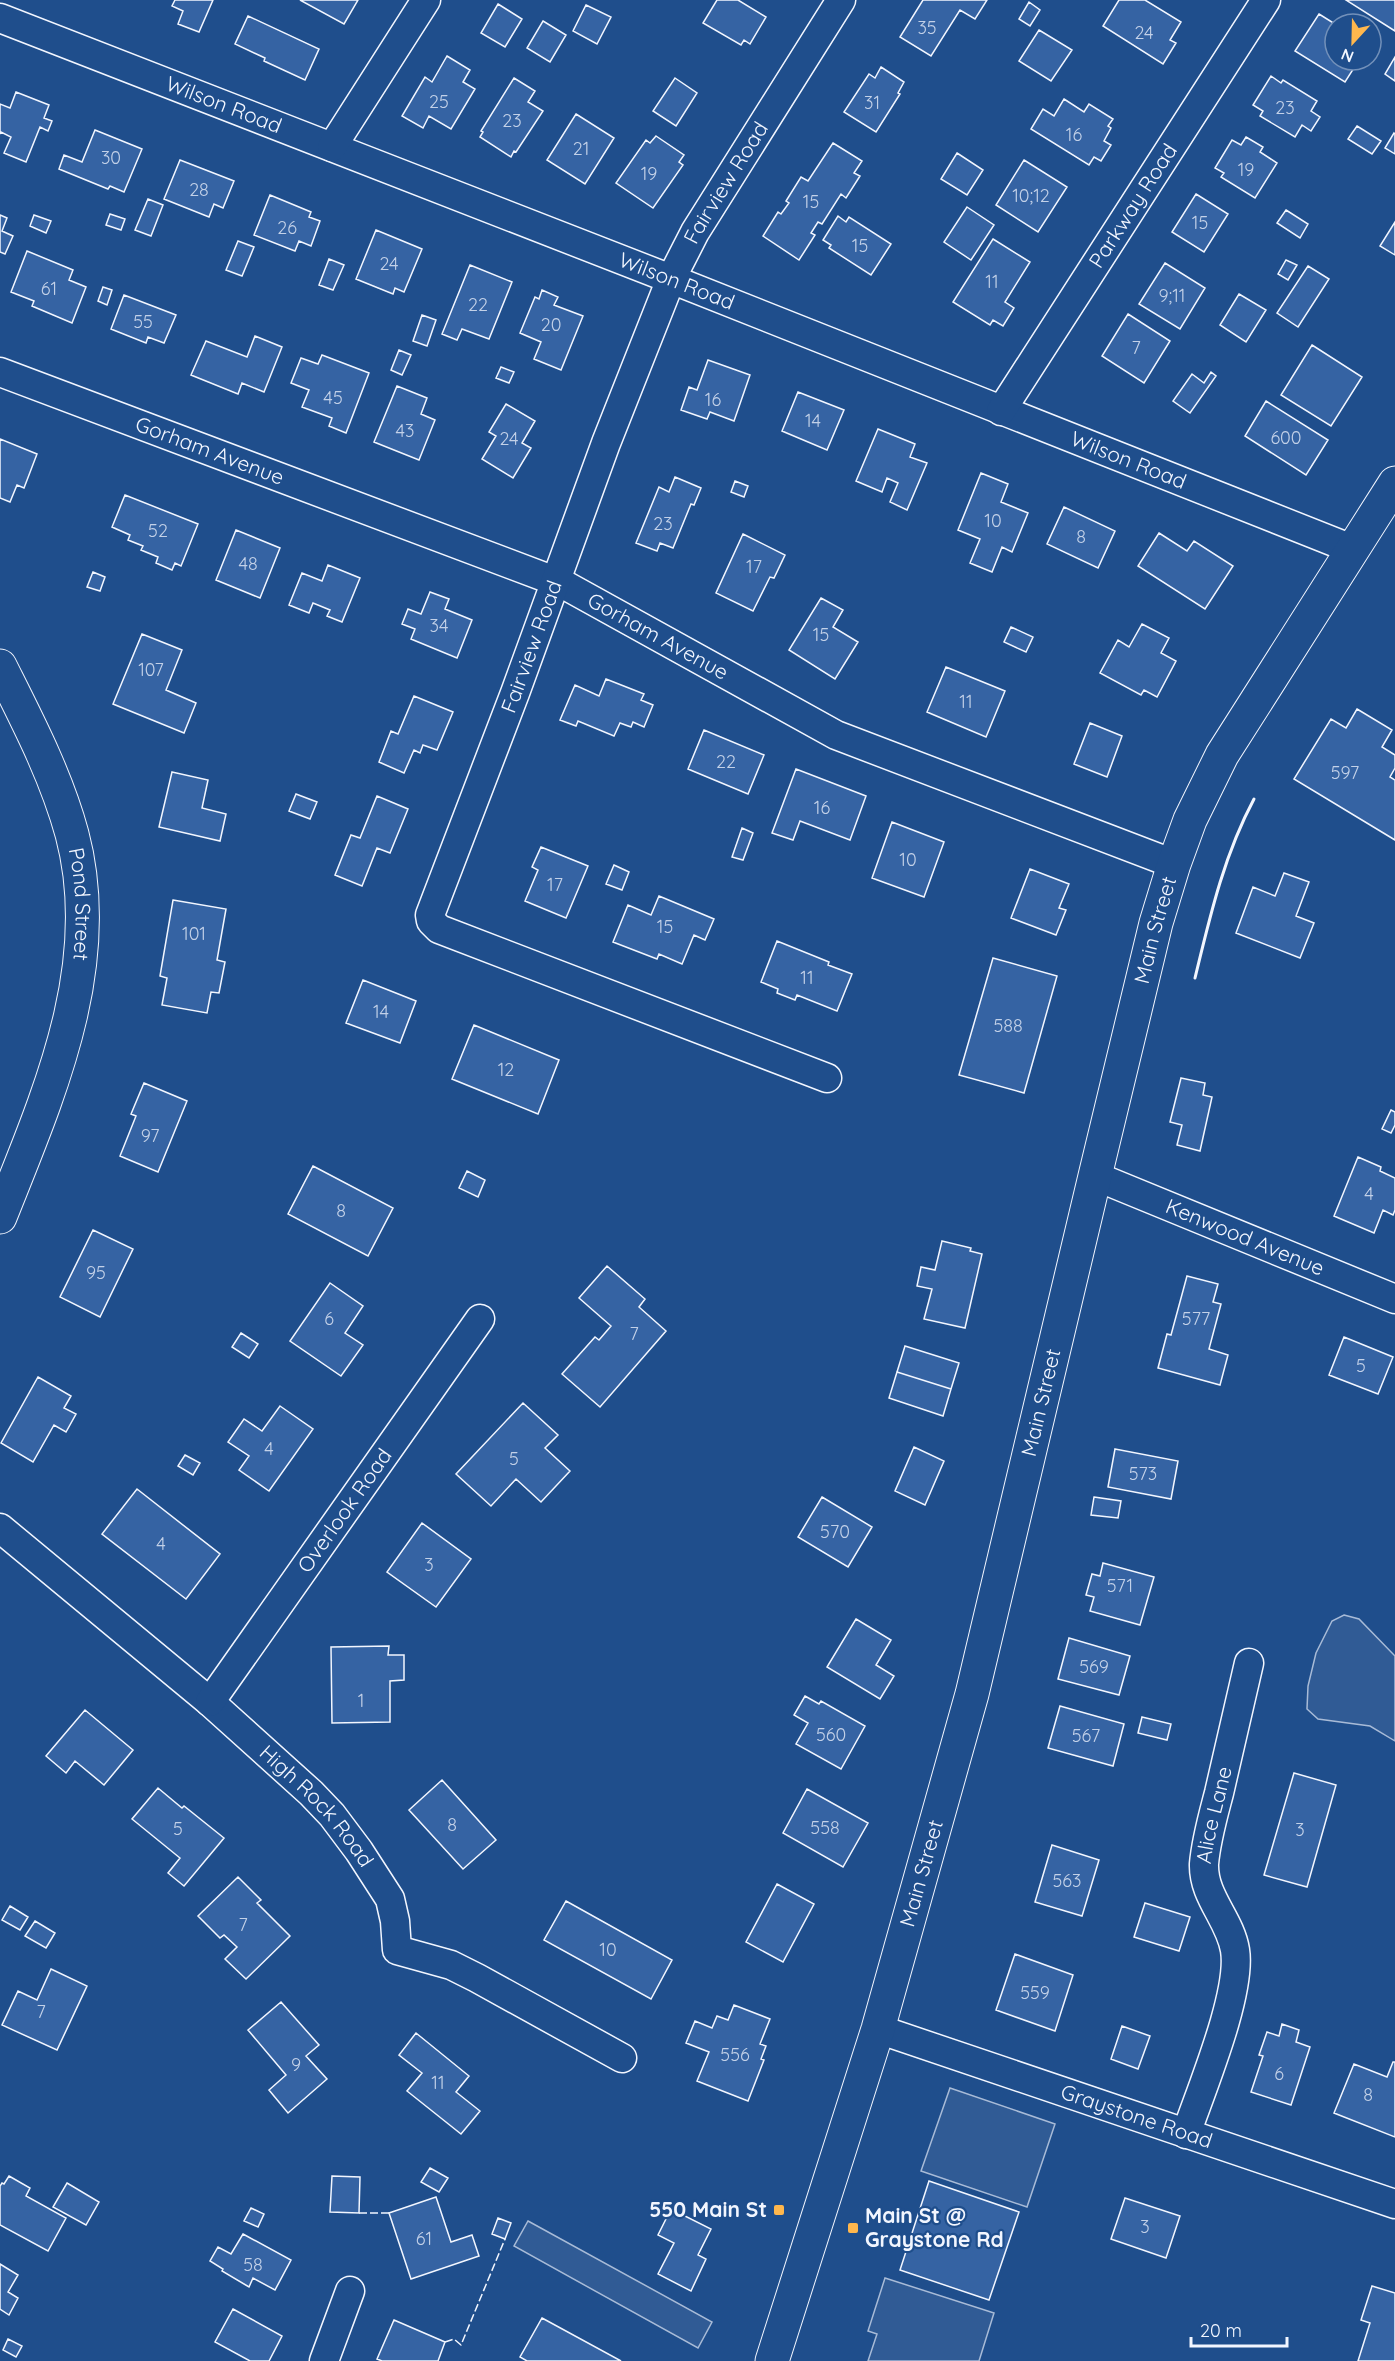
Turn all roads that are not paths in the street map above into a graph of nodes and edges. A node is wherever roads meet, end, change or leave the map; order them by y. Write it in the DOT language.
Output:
graph roads {
  1 [pos="426,0"];
  2 [pos="841,0"];
  3 [pos="1266,0"];
  4 [pos="0,18"];
  5 [pos="332,147"];
  6 [pos="671,279"];
  7 [pos="0,372"];
  8 [pos="1001,411"];
  9 [pos="1395,483"];
  10 [pos="1352,549"];
  11 [pos="554,581"];
  12 [pos="0,666"];
  13 [pos="1174,864"];
  14 [pos="826,1078"];
  15 [pos="1095,1176"];
  16 [pos="0,1217"];
  17 [pos="1395,1299"];
  18 [pos="480,1319"];
  19 [pos="0,1528"];
  20 [pos="1249,1664"];
  21 [pos="210,1702"];
  22 [pos="878,2029"];
  23 [pos="622,2058"];
  24 [pos="1186,2134"];
  25 [pos="1395,2204"];
  26 [pos="350,2291"];
  27 [pos="324,2361"];
  28 [pos="772,2361"];
  1 -- 5 [label="street"];
  2 -- 6 [label="street, Fairview Road"];
  3 -- 8 [label="street, Parkway Road"];
  4 -- 5 [label="street, Wilson Road"];
  5 -- 6 [label="street, Wilson Road"];
  6 -- 8 [label="street, Wilson Road"];
  6 -- 11 [label="street, Fairview Road"];
  7 -- 11 [label="street, Gorham Avenue"];
  8 -- 10 [label="street, Wilson Road"];
  9 -- 10 [label="main road, Main Street"];
  10 -- 13 [label="main road, Main Street"];
  11 -- 13 [label="street, Gorham Avenue"];
  11 -- 14 [label="street, Fairview Road"];
  12 -- 16 [label="main road, Pond Street"];
  13 -- 15 [label="main road, Main Street"];
  15 -- 17 [label="street, Kenwood Avenue"];
  15 -- 22 [label="main road, Main Street"];
  18 -- 21 [label="street, Overlook Road"];
  19 -- 21 [label="street, High Rock Road"];
  20 -- 24 [label="street, Alice Lane"];
  21 -- 23 [label="street, High Rock Road"];
  22 -- 24 [label="street, Graystone Road"];
  22 -- 28 [label="main road, Main Street"];
  24 -- 25 [label="street, Graystone Road"];
  26 -- 27 [label="street"];
}
